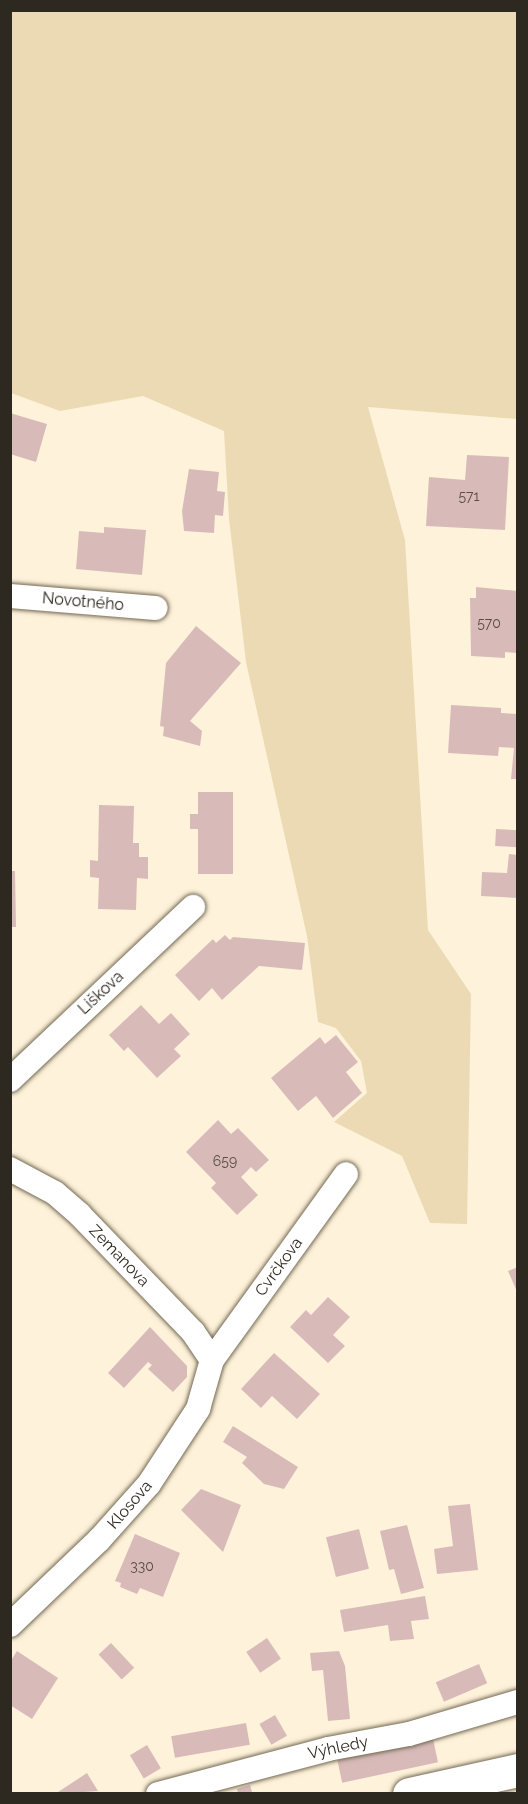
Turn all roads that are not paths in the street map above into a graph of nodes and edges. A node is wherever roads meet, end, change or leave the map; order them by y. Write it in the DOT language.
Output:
graph roads {
  1 [pos="10,596"];
  2 [pos="156,608"];
  3 [pos="193,907"];
  4 [pos="10,1080"];
  5 [pos="10,1169"];
  6 [pos="346,1174"];
  7 [pos="213,1360"];
  8 [pos="10,1625"];
  9 [pos="518,1701"];
  10 [pos="518,1770"];
  11 [pos="158,1794"];
  12 [pos="409,1794"];
  1 -- 2 [label="street, Novotného"];
  3 -- 4 [label="street, Liškova"];
  5 -- 7 [label="street, Zemanova"];
  6 -- 7 [label="street, Cvrčkova"];
  7 -- 8 [label="street, Klosova"];
  9 -- 11 [label="street, Výhledy"];
  10 -- 12 [label="street"];
}
